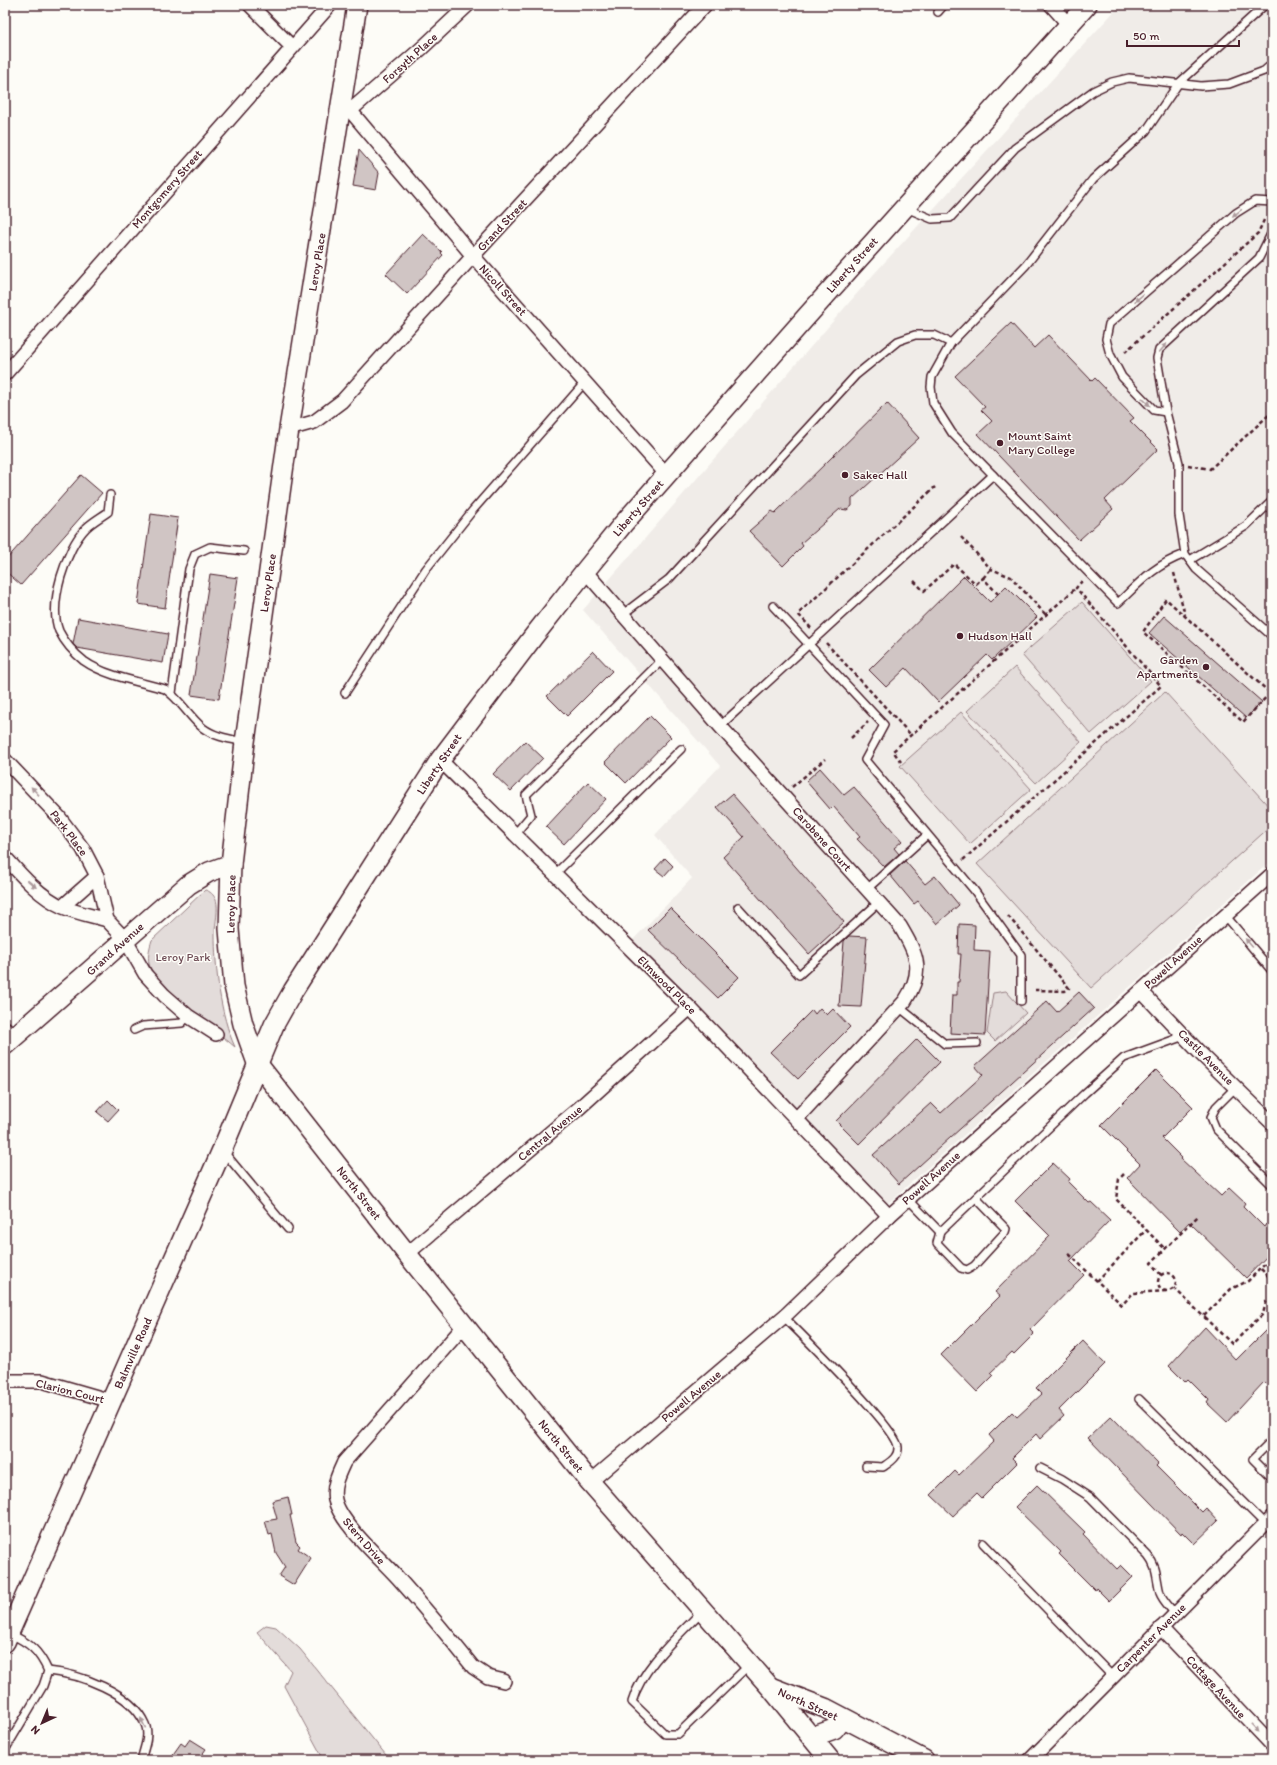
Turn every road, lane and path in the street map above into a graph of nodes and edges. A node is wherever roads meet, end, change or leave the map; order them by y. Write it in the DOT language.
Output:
graph roads {
  1 [pos="250,5"];
  2 [pos="330,5"];
  3 [pos="357,5"];
  4 [pos="468,5"];
  5 [pos="705,5"];
  6 [pos="944,5"];
  7 [pos="1051,5"];
  8 [pos="1087,5"];
  9 [pos="1265,5"];
  10 [pos="938,12"];
  11 [pos="1069,25"];
  12 [pos="292,47"];
  13 [pos="1272,64"];
  14 [pos="1178,84"];
  15 [pos="347,106"];
  16 [pos="1272,202"];
  17 [pos="905,208"];
  18 [pos="1264,220"];
  19 [pos="1272,232"];
  20 [pos="473,256"];
  21 [pos="952,343"];
  22 [pos="1125,352"];
  23 [pos="5,374"];
  24 [pos="586,382"];
  25 [pos="1166,412"];
  26 [pos="1272,412"];
  27 [pos="289,429"];
  28 [pos="1188,465"];
  29 [pos="667,475"];
  30 [pos="993,475"];
  31 [pos="110,494"];
  32 [pos="1272,501"];
  33 [pos="961,537"];
  34 [pos="244,551"];
  35 [pos="1185,554"];
  36 [pos="1190,560"];
  37 [pos="991,569"];
  38 [pos="585,571"];
  39 [pos="1174,573"];
  40 [pos="983,578"];
  41 [pos="1084,579"];
  42 [pos="914,581"];
  43 [pos="1076,588"];
  44 [pos="998,594"];
  45 [pos="773,606"];
  46 [pos="622,614"];
  47 [pos="1046,615"];
  48 [pos="1185,616"];
  49 [pos="1272,636"];
  50 [pos="810,644"];
  51 [pos="663,659"];
  52 [pos="172,693"];
  53 [pos="345,693"];
  54 [pos="1271,694"];
  55 [pos="870,721"];
  56 [pos="720,726"];
  57 [pos="851,738"];
  58 [pos="245,742"];
  59 [pos="681,749"];
  60 [pos="825,758"];
  61 [pos="5,760"];
  62 [pos="440,760"];
  63 [pos="901,762"];
  64 [pos="797,793"];
  65 [pos="514,834"];
  66 [pos="927,835"];
  67 [pos="5,857"];
  68 [pos="962,862"];
  69 [pos="232,864"];
  70 [pos="555,874"];
  71 [pos="1272,874"];
  72 [pos="97,876"];
  73 [pos="867,889"];
  74 [pos="879,902"];
  75 [pos="63,906"];
  76 [pos="738,906"];
  77 [pos="1225,915"];
  78 [pos="108,920"];
  79 [pos="125,939"];
  80 [pos="1272,971"];
  81 [pos="1141,991"];
  82 [pos="1021,1001"];
  83 [pos="898,1007"];
  84 [pos="690,1008"];
  85 [pos="188,1016"];
  86 [pos="134,1030"];
  87 [pos="216,1034"];
  88 [pos="1184,1036"];
  89 [pos="8,1037"];
  90 [pos="977,1043"];
  91 [pos="257,1063"];
  92 [pos="1236,1087"];
  93 [pos="796,1118"];
  94 [pos="1272,1123"];
  95 [pos="222,1150"];
  96 [pos="1124,1174"];
  97 [pos="1272,1185"];
  98 [pos="908,1198"];
  99 [pos="977,1199"];
  100 [pos="1199,1215"];
  101 [pos="889,1216"];
  102 [pos="288,1229"];
  103 [pos="1146,1230"];
  104 [pos="940,1232"];
  105 [pos="1164,1249"];
  106 [pos="407,1254"];
  107 [pos="1069,1254"];
  108 [pos="1272,1257"];
  109 [pos="1261,1269"];
  110 [pos="1161,1275"];
  111 [pos="1272,1280"];
  112 [pos="1098,1282"];
  113 [pos="1174,1288"];
  114 [pos="1166,1291"];
  115 [pos="1272,1296"];
  116 [pos="1204,1316"];
  117 [pos="784,1317"];
  118 [pos="465,1325"];
  119 [pos="5,1381"];
  120 [pos="1139,1399"];
  121 [pos="111,1401"];
  122 [pos="1272,1440"];
  123 [pos="866,1466"];
  124 [pos="1040,1468"];
  125 [pos="1272,1478"];
  126 [pos="590,1482"];
  127 [pos="1269,1520"];
  128 [pos="983,1543"];
  129 [pos="703,1610"];
  130 [pos="1175,1614"];
  131 [pos="1161,1628"];
  132 [pos="7,1638"];
  133 [pos="751,1664"];
  134 [pos="48,1671"];
  135 [pos="1113,1677"];
  136 [pos="504,1681"];
  137 [pos="771,1688"];
  138 [pos="842,1719"];
  139 [pos="812,1737"];
  140 [pos="1272,1745"];
  141 [pos="5,1750"];
  142 [pos="141,1760"];
  143 [pos="830,1760"];
  144 [pos="924,1760"];
  145 [pos="1030,1760"];
  1 -- 12 [label="street"];
  2 -- 12 [label="street, Montgomery Street"];
  3 -- 15 [label="street, Leroy Place"];
  4 -- 15 [label="street, Forsyth Place"];
  5 -- 20 [label="street, Grand Street"];
  6 -- 10 [label="lane"];
  7 -- 11 [label="street"];
  8 -- 11 [label="street, Liberty Street"];
  9 -- 14 [label="lane"];
  11 -- 17 [label="street, Liberty Street"];
  12 -- 23 [label="street, Montgomery Street"];
  13 -- 14 [label="lane"];
  14 -- 17 [label="lane"];
  14 -- 21 [label="lane"];
  15 -- 20 [label="street, Nicoll Street"];
  15 -- 27 [label="street, Leroy Place"];
  16 -- 25 [label="lane, one-way"];
  17 -- 29 [label="street, Liberty Street"];
  18 -- 22 [label="path"];
  25 -- 19 [label="lane, one-way"];
  20 -- 24 [label="street, Nicoll Street"];
  20 -- 27 [label="street, Grand Street"];
  21 -- 30 [label="lane"];
  21 -- 46 [label="lane"];
  24 -- 29 [label="street, Nicoll Street"];
  24 -- 53 [label="lane"];
  25 -- 35 [label="lane"];
  26 -- 28 [label="path"];
  27 -- 58 [label="street, Leroy Place"];
  29 -- 38 [label="street, Liberty Street"];
  30 -- 35 [label="lane"];
  30 -- 50 [label="lane"];
  31 -- 52 [label="lane"];
  32 -- 36 [label="lane"];
  33 -- 37 [label="path"];
  34 -- 52 [label="lane"];
  35 -- 36 [label="lane"];
  36 -- 49 [label="lane"];
  37 -- 40 [label="path"];
  37 -- 47 [label="path"];
  38 -- 46 [label="street, Carobene Court"];
  38 -- 62 [label="street, Liberty Street"];
  39 -- 48 [label="path"];
  40 -- 42 [label="path"];
  40 -- 44 [label="path"];
  41 -- 43 [label="path"];
  43 -- 47 [label="path"];
  43 -- 68 [label="path"];
  45 -- 50 [label="lane"];
  46 -- 51 [label="street, Carobene Court"];
  47 -- 63 [label="path"];
  48 -- 54 [label="path"];
  48 -- 54 [label="path"];
  50 -- 56 [label="lane"];
  50 -- 66 [label="lane"];
  51 -- 56 [label="street, Carobene Court"];
  51 -- 65 [label="lane"];
  52 -- 58 [label="lane"];
  55 -- 57 [label="path"];
  56 -- 73 [label="street, Carobene Court"];
  58 -- 69 [label="street, Leroy Place"];
  59 -- 70 [label="lane"];
  60 -- 64 [label="path"];
  72 -- 61 [label="street, Park Place, one-way"];
  62 -- 65 [label="street, Elmwood Place"];
  62 -- 91 [label="street, Liberty Street"];
  65 -- 70 [label="street, Elmwood Place"];
  66 -- 73 [label="lane"];
  66 -- 82 [label="lane"];
  67 -- 75 [label="street, one-way"];
  69 -- 79 [label="street, Grand Avenue"];
  69 -- 91 [label="street, Leroy Place"];
  70 -- 84 [label="street, Elmwood Place"];
  71 -- 77 [label="street, Powell Avenue"];
  72 -- 75 [label="street"];
  72 -- 78 [label="street, Park Place"];
  73 -- 74 [label="street, Carobene Court"];
  74 -- 76 [label="lane"];
  74 -- 83 [label="street, Carobene Court"];
  75 -- 78 [label="street"];
  80 -- 77 [label="lane, one-way"];
  77 -- 81 [label="street, Powell Avenue"];
  78 -- 79 [label="street, Park Place"];
  79 -- 85 [label="street, Park Place"];
  79 -- 89 [label="street, Grand Avenue"];
  81 -- 88 [label="street, Castle Avenue"];
  81 -- 98 [label="street, Powell Avenue"];
  83 -- 90 [label="lane"];
  83 -- 93 [label="street, Carobene Court"];
  84 -- 93 [label="street, Elmwood Place"];
  84 -- 106 [label="street, Central Avenue"];
  85 -- 86 [label="lane"];
  85 -- 87 [label="street, Park Place"];
  88 -- 92 [label="street, Castle Avenue"];
  88 -- 99 [label="lane"];
  91 -- 95 [label="street, Balmville Road"];
  91 -- 106 [label="street, North Street"];
  92 -- 94 [label="street, Castle Avenue"];
  92 -- 97 [label="lane"];
  93 -- 101 [label="street, Elmwood Place"];
  95 -- 102 [label="lane"];
  95 -- 121 [label="street, Balmville Road"];
  96 -- 103 [label="path"];
  98 -- 101 [label="street, Powell Avenue"];
  98 -- 104 [label="lane"];
  99 -- 104 [label="lane"];
  99 -- 104 [label="lane"];
  100 -- 105 [label="path"];
  101 -- 117 [label="street, Powell Avenue"];
  103 -- 105 [label="path"];
  103 -- 112 [label="path"];
  105 -- 110 [label="path"];
  106 -- 118 [label="street, North Street"];
  107 -- 112 [label="path"];
  108 -- 109 [label="path"];
  109 -- 111 [label="path"];
  109 -- 116 [label="path"];
  110 -- 113 [label="path"];
  110 -- 114 [label="path"];
  112 -- 114 [label="path"];
  113 -- 114 [label="path"];
  113 -- 116 [label="path"];
  115 -- 116 [label="path"];
  117 -- 123 [label="lane"];
  117 -- 126 [label="street, Powell Avenue"];
  118 -- 126 [label="street, North Street"];
  118 -- 136 [label="street, Stern Drive"];
  119 -- 121 [label="street, Clarion Court"];
  120 -- 127 [label="lane"];
  121 -- 132 [label="street, Balmville Road"];
  122 -- 125 [label="lane"];
  124 -- 130 [label="lane"];
  126 -- 129 [label="street, North Street"];
  127 -- 130 [label="street, Carpenter Avenue"];
  128 -- 135 [label="lane"];
  129 -- 133 [label="street, North Street"];
  129 -- 133 [label="lane"];
  130 -- 131 [label="street, Carpenter Avenue"];
  131 -- 135 [label="street, Carpenter Avenue"];
  131 -- 140 [label="street, Cottage Avenue, one-way"];
  132 -- 134 [label="lane"];
  133 -- 137 [label="street, North Street"];
  134 -- 141 [label="lane"];
  142 -- 134 [label="lane, one-way"];
  135 -- 145 [label="street, Carpenter Avenue"];
  137 -- 138 [label="street, North Street"];
  137 -- 139 [label="street"];
  138 -- 139 [label="street"];
  138 -- 144 [label="street, North Street"];
  139 -- 143 [label="street"];
}
